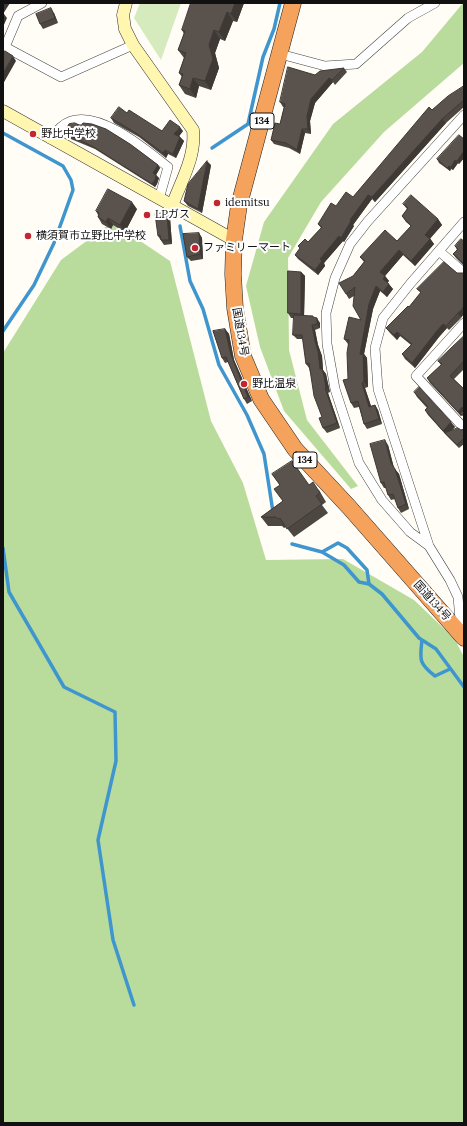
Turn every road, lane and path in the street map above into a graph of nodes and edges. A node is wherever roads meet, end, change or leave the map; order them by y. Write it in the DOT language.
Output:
graph roads {
  1 [pos="42,3"];
  2 [pos="126,3"];
  3 [pos="293,3"];
  4 [pos="435,3"];
  5 [pos="133,45"];
  6 [pos="280,54"];
  7 [pos="3,111"];
  8 [pos="464,115"];
  9 [pos="50,139"];
  10 [pos="159,199"];
  11 [pos="172,206"];
  12 [pos="464,222"];
  13 [pos="234,240"];
  14 [pos="439,251"];
  15 [pos="464,273"];
  16 [pos="464,323"];
  17 [pos="464,424"];
  18 [pos="429,546"];
  19 [pos="460,633"];
  1 -- 5 [label="street"];
  2 -- 5 [label="street"];
  3 -- 6 [label="highway, 国道134号 / 134"];
  4 -- 6 [label="street"];
  5 -- 11 [label="street"];
  6 -- 13 [label="highway, 国道134号 / 134"];
  7 -- 9 [label="street"];
  8 -- 18 [label="street"];
  9 -- 10 [label="street"];
  9 -- 10 [label="street"];
  10 -- 11 [label="street"];
  11 -- 13 [label="street"];
  12 -- 14 [label="street"];
  13 -- 19 [label="highway, 国道134号 / 134"];
  14 -- 15 [label="street"];
  14 -- 18 [label="street"];
  16 -- 17 [label="street"];
  18 -- 19 [label="street"];
}
